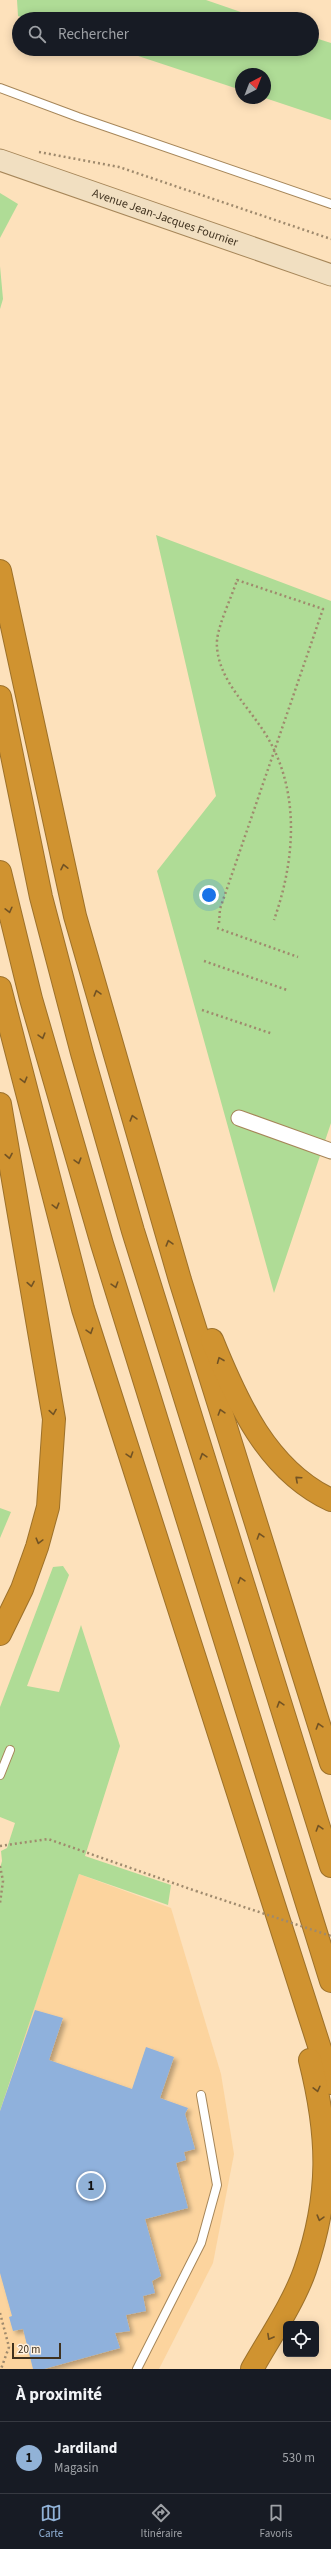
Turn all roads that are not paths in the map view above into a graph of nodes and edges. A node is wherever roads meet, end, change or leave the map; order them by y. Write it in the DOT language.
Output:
graph roads {
  1 [pos="3,89"];
  2 [pos="0,160"];
  3 [pos="331,204"];
  4 [pos="331,274"];
  5 [pos="0,570"];
  6 [pos="0,697"];
  7 [pos="0,872"];
  8 [pos="0,988"];
  9 [pos="0,1104"];
  10 [pos="239,1118"];
  11 [pos="331,1151"];
  12 [pos="180,1280"];
  13 [pos="331,1500"];
  14 [pos="0,1634"];
  15 [pos="10,1750"];
  16 [pos="331,1763"];
  17 [pos="0,1775"];
  18 [pos="331,1866"];
  19 [pos="331,1981"];
  20 [pos="300,1982"];
  21 [pos="331,2082"];
  22 [pos="201,2095"];
  23 [pos="137,2369"];
  24 [pos="252,2369"];
  1 -- 3 [label="lane"];
  2 -- 4 [label="main road, Avenue Jean-Jacques Fournier"];
  12 -- 5 [label="highway, one-way"];
  18 -- 6 [label="highway, one-way"];
  7 -- 19 [label="highway, one-way"];
  8 -- 20 [label="highway, one-way"];
  9 -- 14 [label="highway, one-way"];
  10 -- 11 [label="street"];
  13 -- 12 [label="highway, one-way"];
  16 -- 12 [label="highway, one-way"];
  15 -- 17 [label="lane"];
  20 -- 21 [label="highway"];
  20 -- 24 [label="highway, one-way"];
  22 -- 23 [label="lane"];
}
